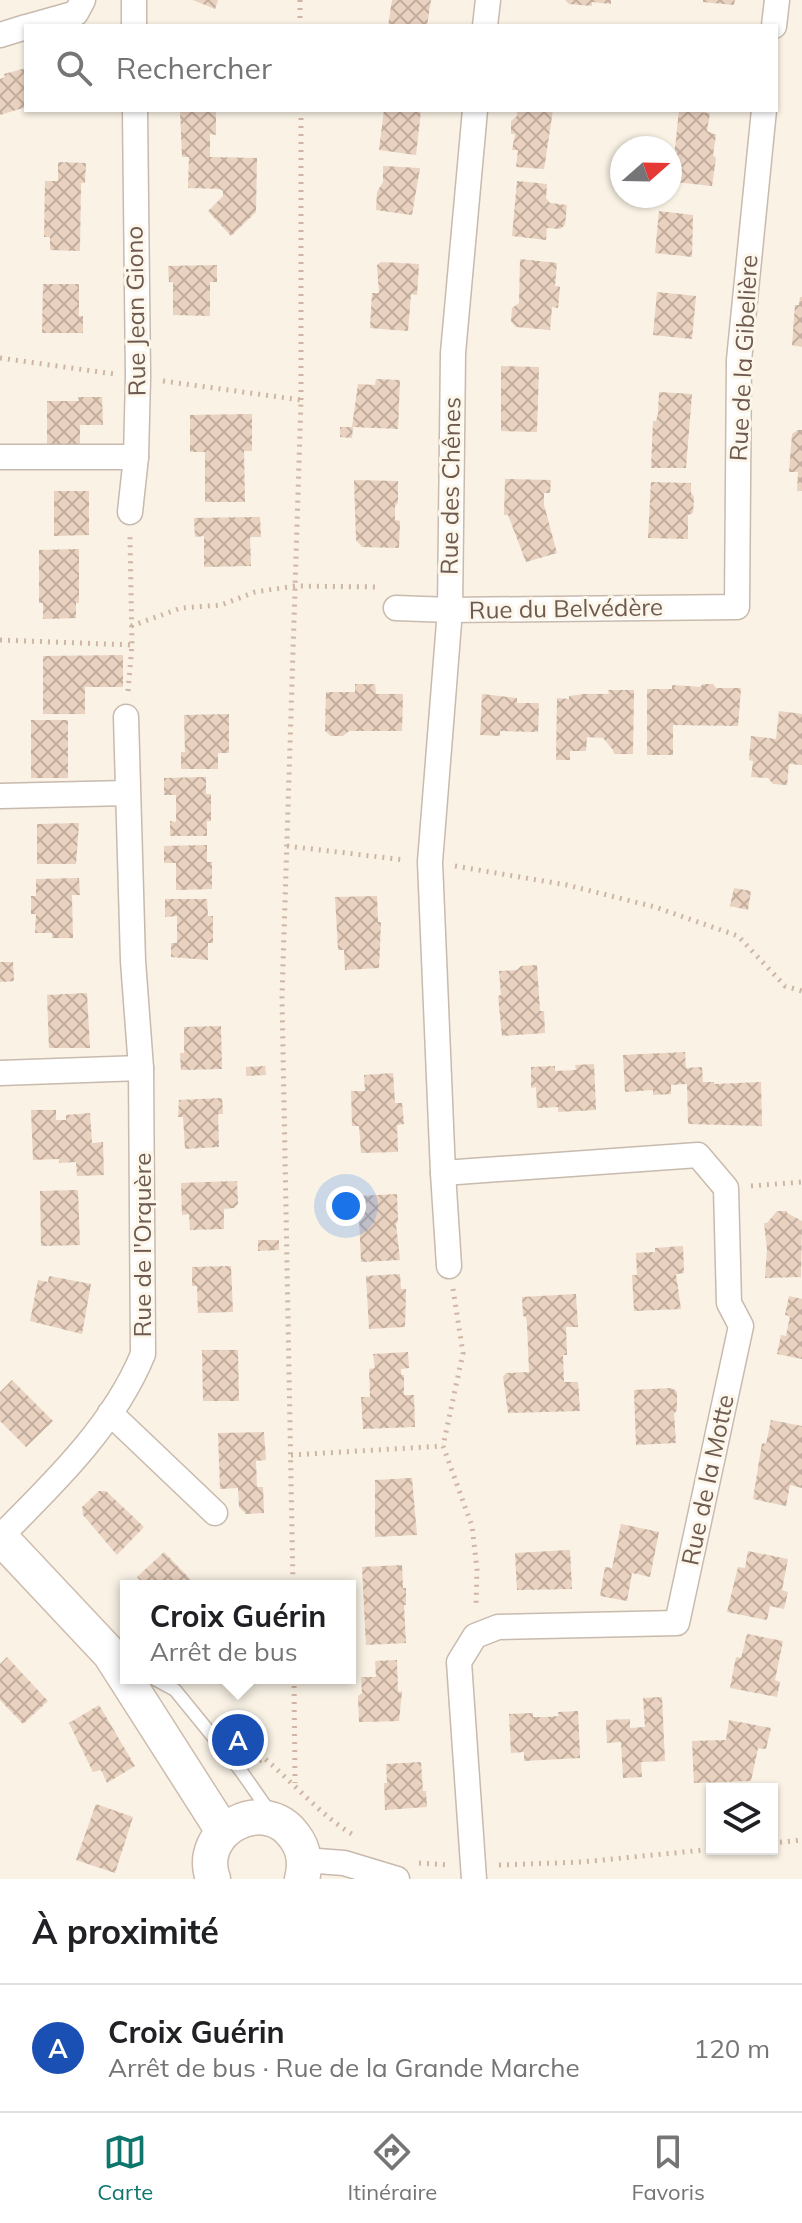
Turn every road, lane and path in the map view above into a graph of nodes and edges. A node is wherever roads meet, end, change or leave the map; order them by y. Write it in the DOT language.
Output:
graph roads {
  1 [pos="134,0"];
  2 [pos="300,0"];
  3 [pos="488,0"];
  4 [pos="777,0"];
  5 [pos="84,13"];
  6 [pos="40,24"];
  7 [pos="134,24"];
  8 [pos="300,24"];
  9 [pos="485,24"];
  10 [pos="774,24"];
  11 [pos="24,28"];
  12 [pos="0,35"];
  13 [pos="135,112"];
  14 [pos="301,112"];
  15 [pos="475,112"];
  16 [pos="764,112"];
  17 [pos="0,358"];
  18 [pos="138,377"];
  19 [pos="301,400"];
  20 [pos="0,457"];
  21 [pos="136,457"];
  22 [pos="130,512"];
  23 [pos="295,586"];
  24 [pos="390,597"];
  25 [pos="737,607"];
  26 [pos="450,610"];
  27 [pos="131,626"];
  28 [pos="0,640"];
  29 [pos="132,645"];
  30 [pos="126,717"];
  31 [pos="127,793"];
  32 [pos="0,796"];
  33 [pos="287,846"];
  34 [pos="430,862"];
  35 [pos="802,991"];
  36 [pos="141,1068"];
  37 [pos="0,1073"];
  38 [pos="443,1173"];
  39 [pos="802,1182"];
  40 [pos="726,1188"];
  41 [pos="449,1266"];
  42 [pos="110,1413"];
  43 [pos="443,1446"];
  44 [pos="291,1455"];
  45 [pos="215,1513"];
  46 [pos="0,1537"];
  47 [pos="293,1580"];
  48 [pos="475,1636"];
  49 [pos="118,1658"];
  50 [pos="134,1684"];
  51 [pos="164,1684"];
  52 [pos="294,1684"];
  53 [pos="295,1784"];
  54 [pos="275,1820"];
  55 [pos="223,1831"];
  56 [pos="802,1840"];
  57 [pos="778,1842"];
  58 [pos="303,1869"];
  59 [pos="213,1879"];
  60 [pos="397,1879"];
  61 [pos="474,1879"];
  1 -- 7 [label="street"];
  2 -- 8 [label="path"];
  3 -- 9 [label="street"];
  4 -- 10 [label="street"];
  5 -- 6 [label="street"];
  11 -- 12 [label="street"];
  13 -- 18 [label="street, Rue Jean Giono"];
  14 -- 19 [label="path"];
  15 -- 26 [label="street, Rue des Chênes"];
  16 -- 25 [label="street, Rue de la Gibelière"];
  17 -- 18 [label="path"];
  18 -- 19 [label="path"];
  18 -- 21 [label="street, Rue Jean Giono"];
  19 -- 23 [label="path"];
  20 -- 21 [label="street"];
  21 -- 22 [label="street, Rue Jean Giono"];
  22 -- 27 [label="path"];
  23 -- 24 [label="path"];
  23 -- 27 [label="path"];
  23 -- 33 [label="path"];
  24 -- 26 [label="street, Rue du Belvédère"];
  25 -- 26 [label="street, Rue du Belvédère"];
  26 -- 34 [label="street, Rue des Chênes"];
  27 -- 29 [label="path"];
  28 -- 29 [label="path"];
  29 -- 30 [label="path"];
  30 -- 31 [label="street, Rue de l'Orquère"];
  31 -- 32 [label="street"];
  31 -- 36 [label="street, Rue de l'Orquère"];
  33 -- 34 [label="path"];
  33 -- 44 [label="path"];
  34 -- 35 [label="path"];
  34 -- 38 [label="street"];
  36 -- 37 [label="street"];
  36 -- 42 [label="street, Rue de l'Orquère"];
  38 -- 40 [label="street"];
  38 -- 41 [label="street"];
  39 -- 40 [label="path"];
  40 -- 48 [label="street, Rue de la Motte"];
  41 -- 43 [label="path"];
  42 -- 45 [label="street"];
  42 -- 46 [label="street, Rue de l'Orquère"];
  43 -- 44 [label="path"];
  43 -- 48 [label="path"];
  44 -- 47 [label="path"];
  46 -- 49 [label="street"];
  48 -- 61 [label="street"];
  50 -- 55 [label="street"];
  51 -- 54 [label="lane"];
  52 -- 53 [label="path"];
  54 -- 55 [label="street"];
  54 -- 58 [label="street"];
  55 -- 59 [label="street"];
  56 -- 57 [label="path"];
  58 -- 60 [label="street"];
}
